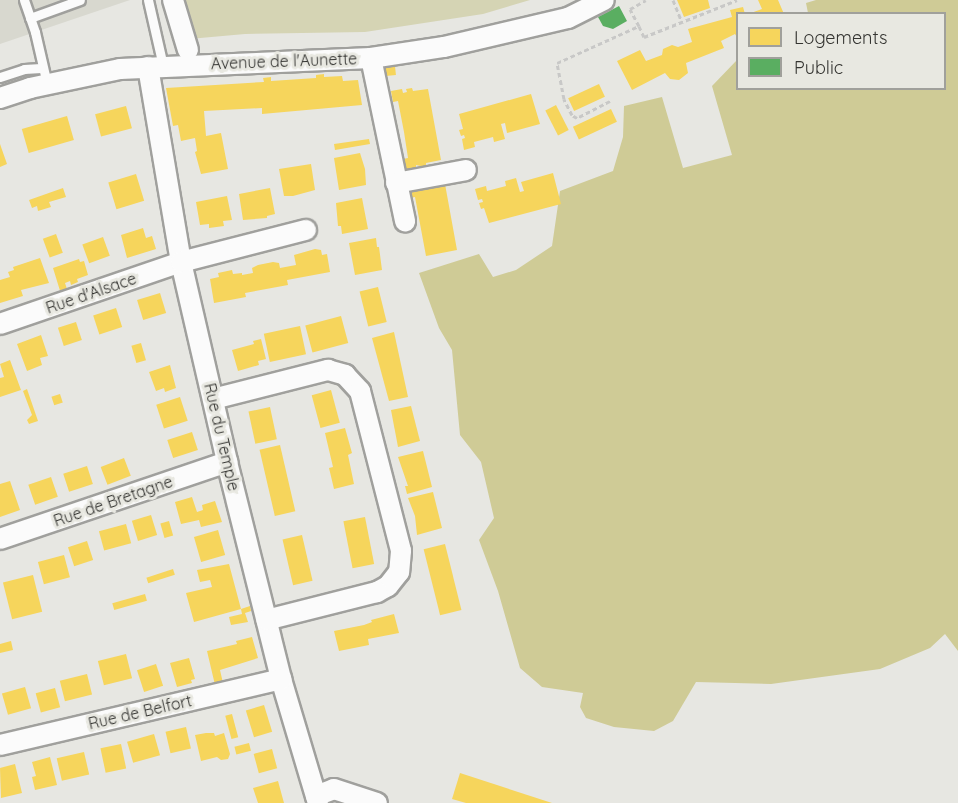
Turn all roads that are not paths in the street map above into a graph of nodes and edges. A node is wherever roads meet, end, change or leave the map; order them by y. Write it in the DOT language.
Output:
graph roads {
  1 [pos="24,0"];
  2 [pos="80,0"];
  3 [pos="148,0"];
  4 [pos="173,0"];
  5 [pos="604,0"];
  6 [pos="30,18"];
  7 [pos="188,50"];
  8 [pos="371,58"];
  9 [pos="156,66"];
  10 [pos="44,76"];
  11 [pos="0,77"];
  12 [pos="0,98"];
  13 [pos="466,170"];
  14 [pos="396,183"];
  15 [pos="405,221"];
  16 [pos="306,230"];
  17 [pos="181,262"];
  18 [pos="0,324"];
  19 [pos="213,399"];
  20 [pos="227,462"];
  21 [pos="0,539"];
  22 [pos="266,620"];
  23 [pos="281,679"];
  24 [pos="0,745"];
  25 [pos="317,799"];
  26 [pos="377,803"];
  1 -- 6 [label="lane"];
  2 -- 6 [label="lane"];
  3 -- 9 [label="lane"];
  4 -- 7 [label="street"];
  5 -- 8 [label="street, Avenue de l'Aunette"];
  6 -- 10 [label="lane"];
  8 -- 9 [label="street, Avenue de l'Aunette"];
  8 -- 14 [label="street"];
  9 -- 10 [label="street, Avenue de l'Aunette"];
  9 -- 17 [label="street, Rue du Temple"];
  10 -- 11 [label="lane"];
  10 -- 12 [label="street, Avenue de l'Aunette"];
  13 -- 14 [label="street"];
  14 -- 15 [label="street"];
  16 -- 17 [label="street, Rue d'Alsace"];
  17 -- 18 [label="street, Rue d'Alsace"];
  17 -- 19 [label="street, Rue du Temple"];
  19 -- 20 [label="street, Rue du Temple"];
  19 -- 22 [label="street"];
  20 -- 21 [label="street, Rue de Bretagne"];
  20 -- 22 [label="street, Rue du Temple"];
  22 -- 23 [label="street, Rue du Temple"];
  23 -- 24 [label="street, Rue de Belfort"];
  23 -- 25 [label="street, Rue du Temple"];
  25 -- 26 [label="street"];
}
